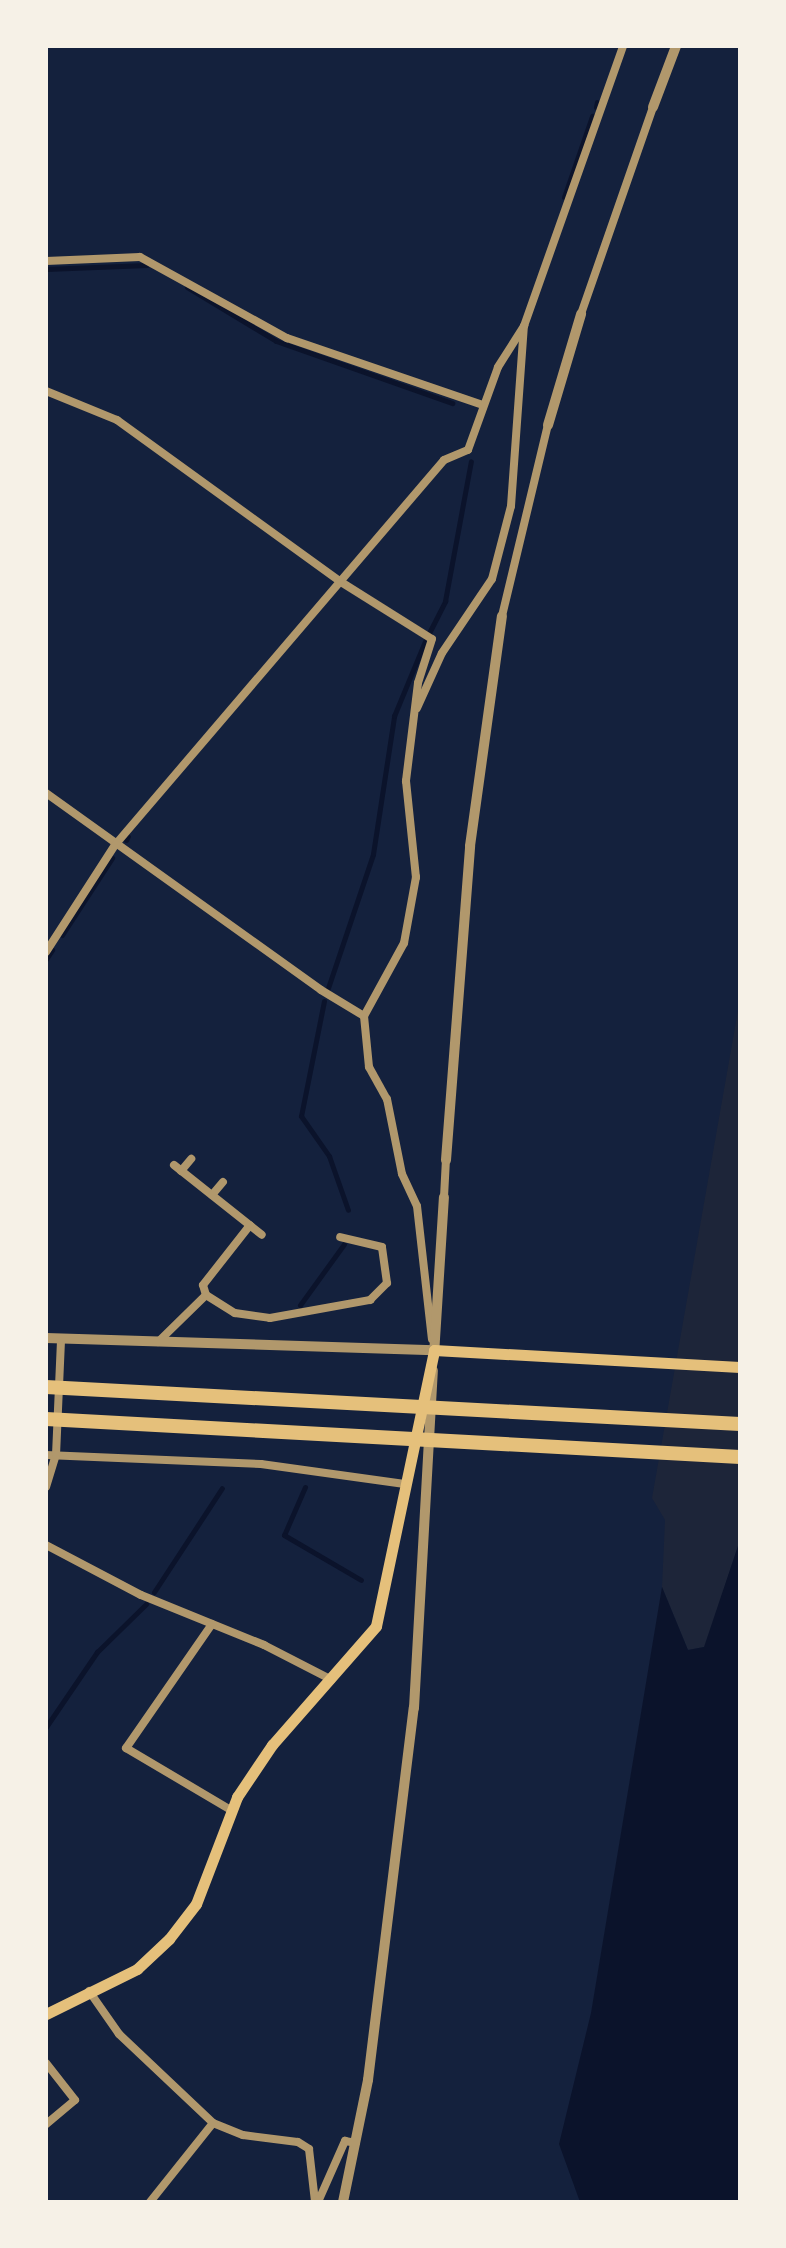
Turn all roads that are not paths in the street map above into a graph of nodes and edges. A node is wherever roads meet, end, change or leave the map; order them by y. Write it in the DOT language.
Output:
graph roads {
  1 [pos="623,46"];
  2 [pos="676,46"];
  3 [pos="653,107"];
  4 [pos="46,261"];
  5 [pos="581,314"];
  6 [pos="524,326"];
  7 [pos="46,391"];
  8 [pos="483,405"];
  9 [pos="548,425"];
  10 [pos="341,582"];
  11 [pos="502,616"];
  12 [pos="412,718"];
  13 [pos="46,793"];
  14 [pos="115,845"];
  15 [pos="46,952"];
  16 [pos="364,1016"];
  17 [pos="191,1159"];
  18 [pos="446,1160"];
  19 [pos="223,1182"];
  20 [pos="212,1195"];
  21 [pos="444,1197"];
  22 [pos="250,1225"];
  23 [pos="262,1235"];
  24 [pos="340,1237"];
  25 [pos="206,1295"];
  26 [pos="46,1338"];
  27 [pos="61,1339"];
  28 [pos="158,1342"];
  29 [pos="434,1350"];
  30 [pos="740,1367"];
  31 [pos="46,1387"];
  32 [pos="46,1419"];
  33 [pos="740,1424"];
  34 [pos="46,1455"];
  35 [pos="56,1455"];
  36 [pos="740,1457"];
  37 [pos="405,1484"];
  38 [pos="46,1487"];
  39 [pos="46,1545"];
  40 [pos="212,1624"];
  41 [pos="332,1680"];
  42 [pos="231,1810"];
  43 [pos="89,1991"];
  44 [pos="46,2014"];
  45 [pos="46,2063"];
  46 [pos="213,2123"];
  47 [pos="46,2124"];
  48 [pos="356,2143"];
  49 [pos="150,2202"];
  50 [pos="316,2202"];
  51 [pos="343,2202"];
  1 -- 6 [label="street"];
  2 -- 3 [label="street"];
  3 -- 5 [label="street"];
  4 -- 8 [label="street"];
  5 -- 9 [label="street"];
  6 -- 8 [label="street"];
  6 -- 12 [label="street"];
  7 -- 10 [label="street"];
  8 -- 10 [label="street"];
  9 -- 11 [label="street"];
  10 -- 12 [label="street"];
  10 -- 14 [label="street"];
  11 -- 18 [label="street"];
  12 -- 16 [label="street"];
  13 -- 14 [label="street"];
  14 -- 15 [label="street"];
  14 -- 16 [label="street"];
  16 -- 29 [label="street"];
  17 -- 20 [label="street"];
  18 -- 21 [label="street"];
  19 -- 20 [label="street"];
  20 -- 22 [label="street"];
  21 -- 29 [label="street"];
  22 -- 23 [label="street"];
  22 -- 25 [label="street"];
  24 -- 25 [label="street"];
  25 -- 28 [label="street"];
  26 -- 27 [label="street"];
  27 -- 28 [label="street"];
  27 -- 35 [label="street"];
  28 -- 29 [label="street"];
  29 -- 30 [label="main road"];
  29 -- 37 [label="main road"];
  29 -- 48 [label="street"];
  31 -- 33 [label="highway"];
  32 -- 36 [label="highway"];
  34 -- 35 [label="street"];
  35 -- 37 [label="street"];
  35 -- 38 [label="street"];
  37 -- 41 [label="main road"];
  39 -- 40 [label="street"];
  40 -- 41 [label="street"];
  40 -- 42 [label="street"];
  41 -- 42 [label="main road"];
  42 -- 43 [label="main road"];
  43 -- 44 [label="main road"];
  43 -- 46 [label="street"];
  45 -- 47 [label="street"];
  46 -- 49 [label="street"];
  46 -- 50 [label="street"];
  48 -- 50 [label="street"];
  48 -- 51 [label="street"];
}
